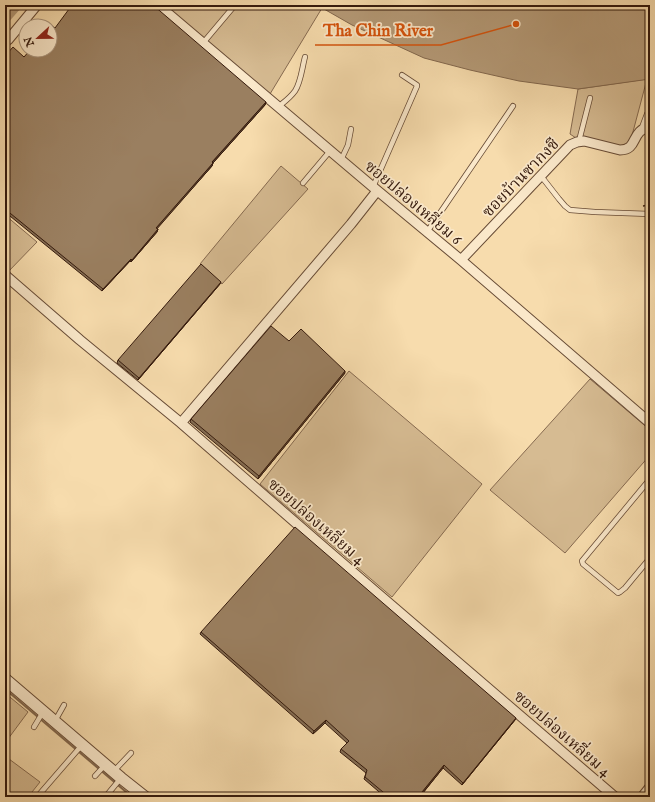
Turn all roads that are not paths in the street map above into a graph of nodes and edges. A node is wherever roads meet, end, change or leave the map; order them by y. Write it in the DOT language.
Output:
graph roads {
  1 [pos="37,5"];
  2 [pos="158,5"];
  3 [pos="234,5"];
  4 [pos="8,40"];
  5 [pos="203,43"];
  6 [pos="305,57"];
  7 [pos="402,75"];
  8 [pos="590,98"];
  9 [pos="513,106"];
  10 [pos="278,107"];
  11 [pos="650,109"];
  12 [pos="351,129"];
  13 [pos="646,129"];
  14 [pos="579,141"];
  15 [pos="330,151"];
  16 [pos="341,160"];
  17 [pos="541,176"];
  18 [pos="303,183"];
  19 [pos="375,189"];
  20 [pos="650,214"];
  21 [pos="427,232"];
  22 [pos="461,260"];
  23 [pos="5,275"];
  24 [pos="181,423"];
  25 [pos="650,423"];
  26 [pos="650,479"];
  27 [pos="650,558"];
  28 [pos="5,679"];
  29 [pos="64,705"];
  30 [pos="41,716"];
  31 [pos="55,722"];
  32 [pos="34,727"];
  33 [pos="79,748"];
  34 [pos="131,753"];
  35 [pos="108,775"];
  36 [pos="650,786"];
  37 [pos="612,794"];
  38 [pos="107,796"];
  39 [pos="37,797"];
  40 [pos="145,797"];
  41 [pos="642,797"];
  1 -- 4 [label="street"];
  2 -- 5 [label="street, ซอยปล่องเหลี่ยม 6"];
  3 -- 5 [label="lane"];
  5 -- 10 [label="street, ซอยปล่องเหลี่ยม 6"];
  6 -- 10 [label="lane"];
  7 -- 19 [label="lane"];
  8 -- 14 [label="lane"];
  9 -- 21 [label="lane"];
  10 -- 15 [label="street, ซอยปล่องเหลี่ยม 6"];
  11 -- 13 [label="lane"];
  12 -- 16 [label="lane"];
  13 -- 14 [label="street, ซอยบ้านซากงซี"];
  14 -- 17 [label="street, ซอยบ้านซากงซี"];
  15 -- 16 [label="street, ซอยปล่องเหลี่ยม 6"];
  15 -- 18 [label="lane"];
  16 -- 19 [label="street, ซอยปล่องเหลี่ยม 6"];
  17 -- 20 [label="lane"];
  17 -- 22 [label="street, ซอยบ้านซากงซี"];
  19 -- 21 [label="street, ซอยปล่องเหลี่ยม 6"];
  19 -- 24 [label="street"];
  21 -- 22 [label="street, ซอยปล่องเหลี่ยม 6"];
  22 -- 25 [label="street, ซอยปล่องเหลี่ยม 6"];
  23 -- 24 [label="street, ซอยปล่องเหลี่ยม 4"];
  24 -- 37 [label="street, ซอยปล่องเหลี่ยม 4"];
  26 -- 27 [label="lane"];
  28 -- 30 [label="street"];
  29 -- 31 [label="lane"];
  30 -- 31 [label="street"];
  30 -- 32 [label="lane"];
  31 -- 33 [label="street"];
  33 -- 35 [label="street"];
  33 -- 39 [label="lane"];
  34 -- 35 [label="lane"];
  35 -- 38 [label="lane"];
  35 -- 40 [label="street"];
  36 -- 41 [label="street"];
}
